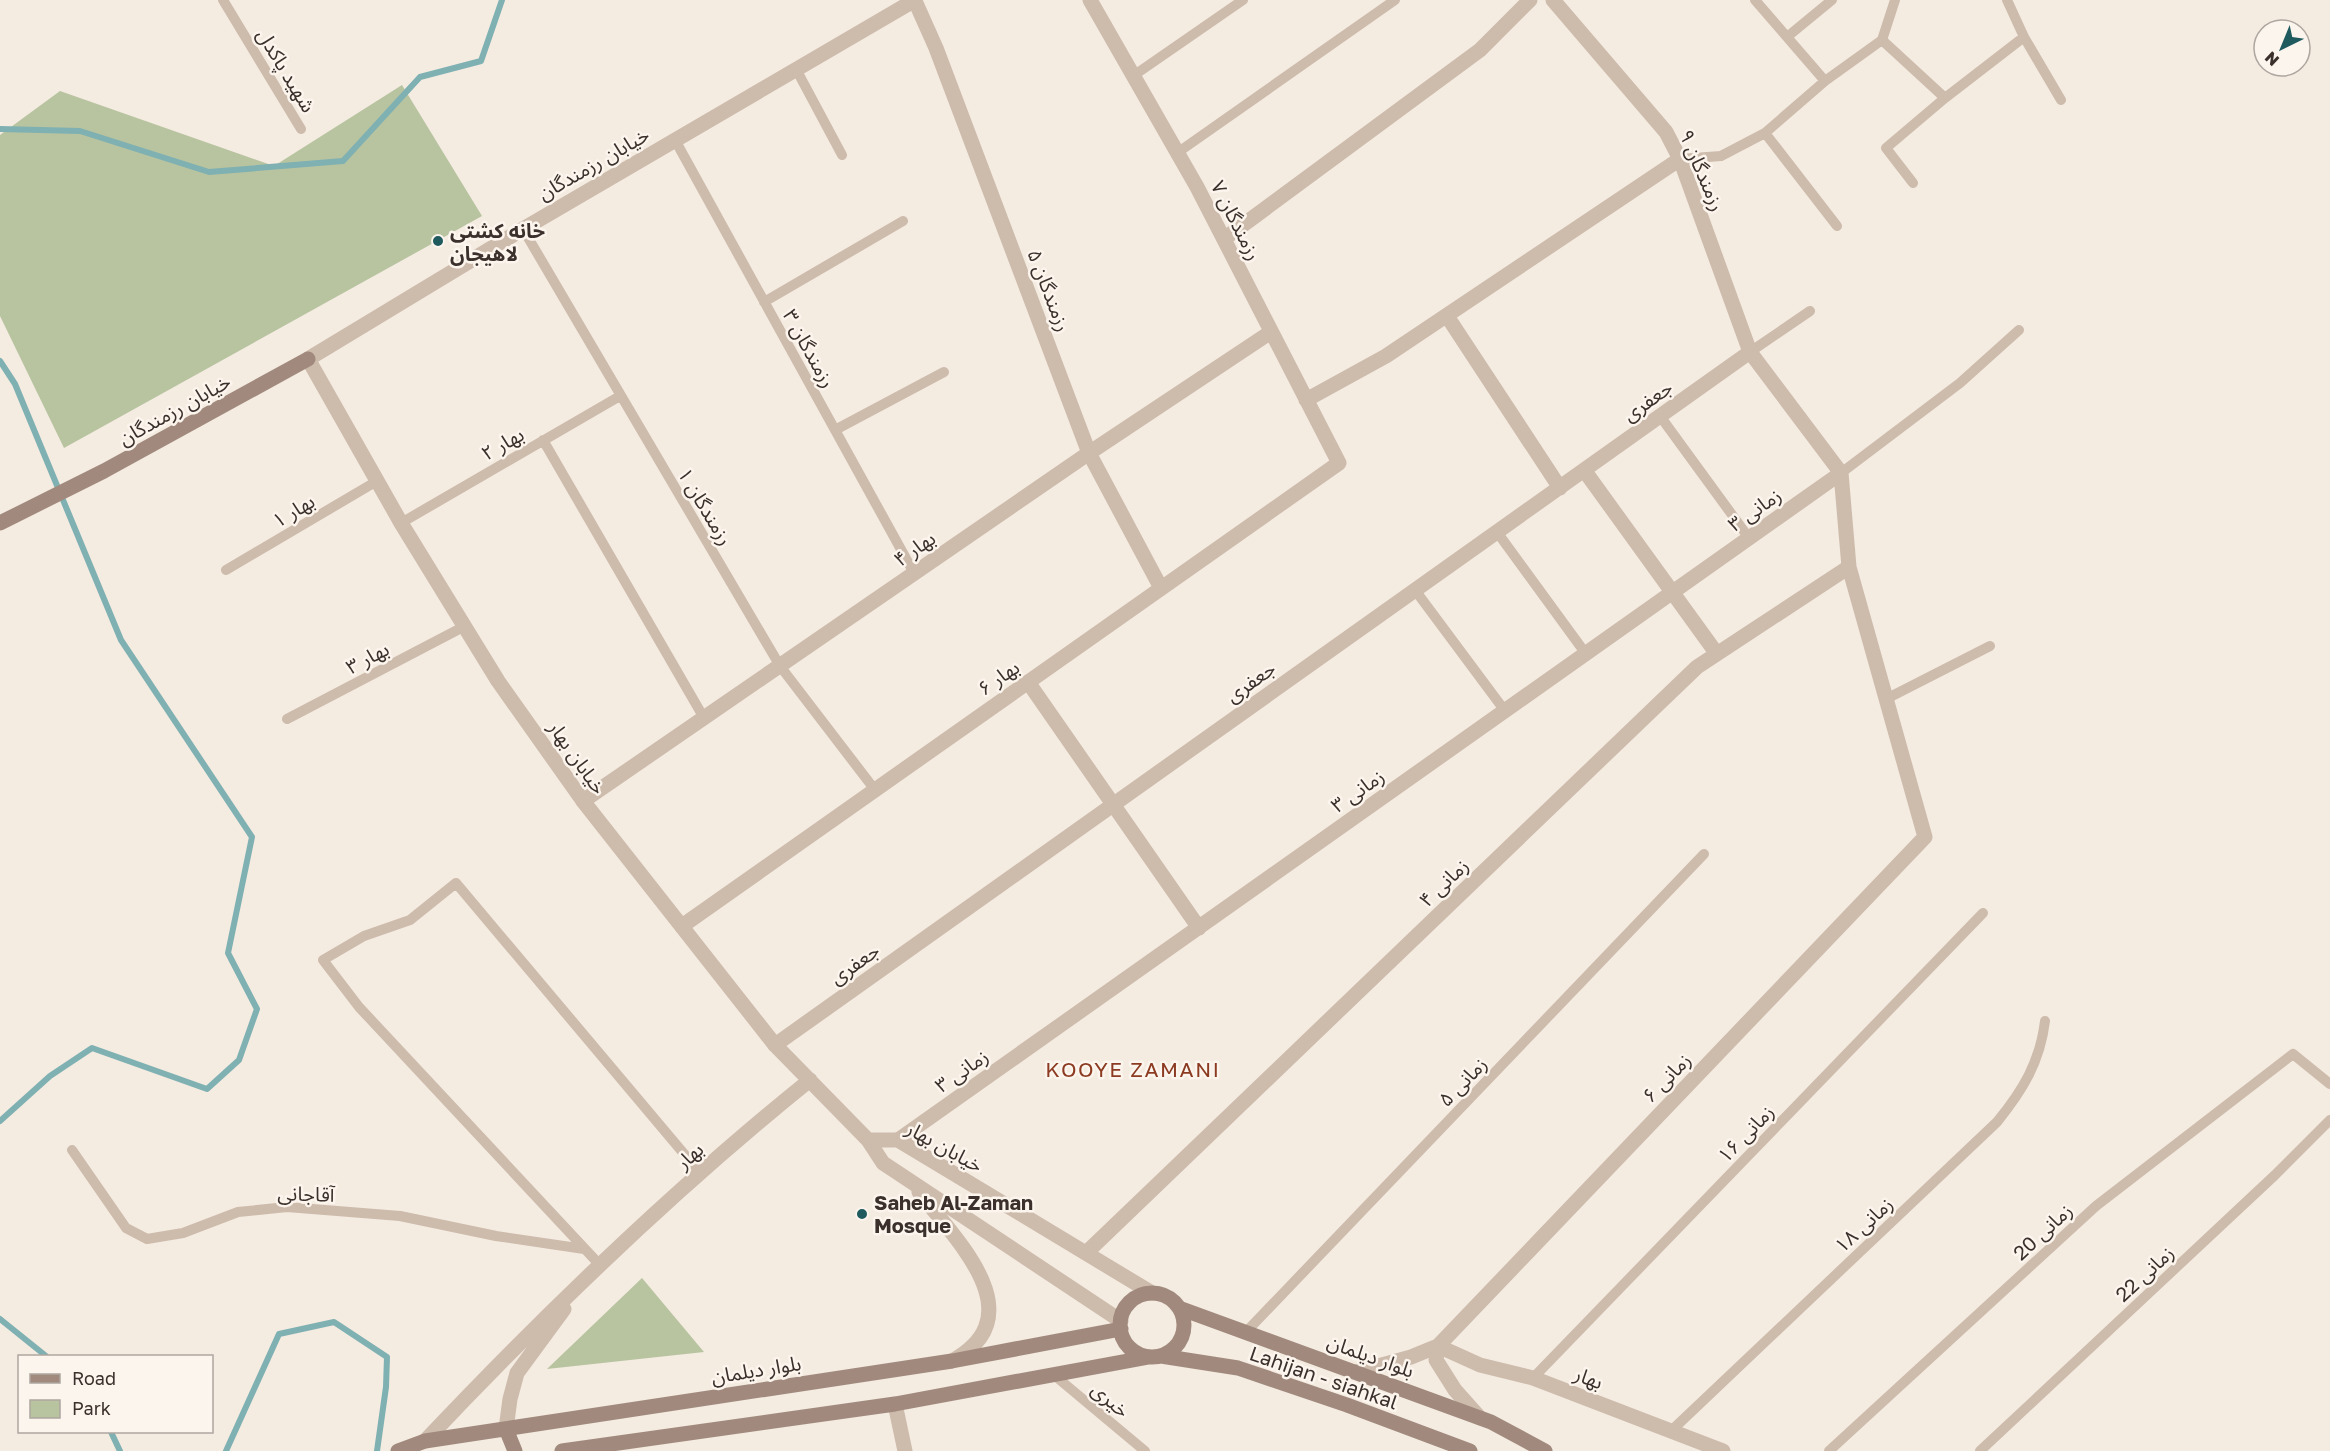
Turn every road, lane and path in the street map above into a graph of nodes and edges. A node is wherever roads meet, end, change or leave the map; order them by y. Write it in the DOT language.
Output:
graph roads {
  1 [pos="223,0"];
  2 [pos="915,0"];
  3 [pos="1090,0"];
  4 [pos="1243,0"];
  5 [pos="1395,0"];
  6 [pos="1530,0"];
  7 [pos="1553,0"];
  8 [pos="1755,0"];
  9 [pos="1832,0"];
  10 [pos="1895,0"];
  11 [pos="2007,0"];
  12 [pos="1787,37"];
  13 [pos="2024,37"];
  14 [pos="1882,40"];
  15 [pos="796,69"];
  16 [pos="1133,76"];
  17 [pos="1825,81"];
  18 [pos="1945,98"];
  19 [pos="2061,100"];
  20 [pos="301,129"];
  21 [pos="1765,133"];
  22 [pos="675,140"];
  23 [pos="1178,153"];
  24 [pos="842,155"];
  25 [pos="1680,159"];
  26 [pos="1913,183"];
  27 [pos="903,221"];
  28 [pos="1838,226"];
  29 [pos="523,229"];
  30 [pos="1224,240"];
  31 [pos="764,303"];
  32 [pos="1810,311"];
  33 [pos="1447,316"];
  34 [pos="2019,330"];
  35 [pos="1271,332"];
  36 [pos="1750,352"];
  37 [pos="308,359"];
  38 [pos="944,372"];
  39 [pos="620,396"];
  40 [pos="1306,400"];
  41 [pos="1660,416"];
  42 [pos="835,430"];
  43 [pos="543,440"];
  44 [pos="1089,453"];
  45 [pos="1339,463"];
  46 [pos="1584,470"];
  47 [pos="1841,473"];
  48 [pos="377,481"];
  49 [pos="1560,488"];
  50 [pos="0,523"];
  51 [pos="401,523"];
  52 [pos="1497,532"];
  53 [pos="1749,538"];
  54 [pos="1849,567"];
  55 [pos="226,570"];
  56 [pos="914,573"];
  57 [pos="1161,588"];
  58 [pos="1415,590"];
  59 [pos="1673,592"];
  60 [pos="465,626"];
  61 [pos="1990,646"];
  62 [pos="1586,654"];
  63 [pos="1717,654"];
  64 [pos="780,666"];
  65 [pos="1028,682"];
  66 [pos="1886,699"];
  67 [pos="1505,711"];
  68 [pos="704,718"];
  69 [pos="287,719"];
  70 [pos="875,790"];
  71 [pos="583,801"];
  72 [pos="1112,805"];
  73 [pos="1704,854"];
  74 [pos="1983,913"];
  75 [pos="682,926"];
  76 [pos="1198,928"];
  77 [pos="2046,1021"];
  78 [pos="775,1045"];
  79 [pos="810,1080"];
  80 [pos="2330,1084"];
  81 [pos="2330,1120"];
  82 [pos="868,1140"];
  83 [pos="898,1140"];
  84 [pos="72,1150"];
  85 [pos="701,1174"];
  86 [pos="912,1183"];
  87 [pos="584,1249"];
  88 [pos="1086,1253"];
  89 [pos="599,1264"];
  90 [pos="1152,1293"];
  91 [pos="1179,1308"];
  92 [pos="1120,1325"];
  93 [pos="1245,1333"];
  94 [pos="1438,1346"];
  95 [pos="1155,1357"];
  96 [pos="952,1360"];
  97 [pos="1356,1372"];
  98 [pos="1054,1375"];
  99 [pos="1533,1378"];
  100 [pos="895,1404"];
  101 [pos="1480,1418"];
  102 [pos="507,1429"];
  103 [pos="1671,1431"];
  104 [pos="419,1443"];
  105 [pos="398,1451"];
  106 [pos="515,1451"];
  107 [pos="562,1451"];
  108 [pos="905,1451"];
  109 [pos="1145,1451"];
  110 [pos="1470,1451"];
  111 [pos="1545,1451"];
  112 [pos="1724,1451"];
  113 [pos="1829,1451"];
  114 [pos="1980,1451"];
  1 -- 20 [label="lane, شهید پاکدل"];
  2 -- 15 [label="street, خیابان رزمندگان"];
  2 -- 44 [label="street, رزمندگان ۵"];
  3 -- 16 [label="street, رزمندگان ۷"];
  4 -- 16 [label="lane"];
  5 -- 23 [label="lane"];
  6 -- 30 [label="street"];
  7 -- 25 [label="street, رزمندگان ۹"];
  8 -- 12 [label="lane"];
  9 -- 12 [label="lane"];
  10 -- 14 [label="lane"];
  11 -- 13 [label="lane"];
  12 -- 17 [label="lane"];
  13 -- 18 [label="lane"];
  13 -- 19 [label="lane"];
  14 -- 17 [label="lane"];
  14 -- 18 [label="lane"];
  15 -- 22 [label="street, خیابان رزمندگان"];
  15 -- 24 [label="lane"];
  16 -- 23 [label="street, رزمندگان ۷"];
  17 -- 21 [label="lane"];
  18 -- 26 [label="lane"];
  21 -- 25 [label="lane"];
  21 -- 28 [label="lane"];
  22 -- 29 [label="street, خیابان رزمندگان"];
  22 -- 31 [label="lane, رزمندگان ۳"];
  23 -- 30 [label="street, رزمندگان ۷"];
  25 -- 33 [label="street"];
  25 -- 36 [label="street, رزمندگان ۹"];
  27 -- 31 [label="lane"];
  29 -- 37 [label="street, خیابان رزمندگان"];
  29 -- 39 [label="lane, رزمندگان ۱"];
  30 -- 35 [label="street, رزمندگان ۷"];
  31 -- 42 [label="lane, رزمندگان ۳"];
  32 -- 36 [label="lane"];
  33 -- 40 [label="street"];
  33 -- 49 [label="street"];
  34 -- 47 [label="lane"];
  35 -- 40 [label="street, رزمندگان ۷"];
  35 -- 44 [label="street, بهار ۴"];
  36 -- 41 [label="street, جعفری"];
  36 -- 47 [label="street, رزمندگان ۹"];
  37 -- 48 [label="street, خیابان بهار"];
  37 -- 50 [label="main road, خیابان رزمندگان"];
  38 -- 42 [label="lane"];
  39 -- 43 [label="lane, بهار ۲"];
  39 -- 64 [label="lane, رزمندگان ۱"];
  40 -- 45 [label="street, رزمندگان ۷"];
  41 -- 46 [label="street, جعفری"];
  41 -- 53 [label="lane"];
  42 -- 56 [label="lane, رزمندگان ۳"];
  43 -- 51 [label="lane, بهار ۲"];
  43 -- 68 [label="lane"];
  44 -- 56 [label="street, بهار ۴"];
  44 -- 57 [label="street, رزمندگان ۵"];
  45 -- 57 [label="street, بهار ۶"];
  46 -- 49 [label="street, جعفری"];
  46 -- 59 [label="street"];
  47 -- 53 [label="street, زمانی ۳"];
  47 -- 54 [label="street"];
  48 -- 51 [label="street, خیابان بهار"];
  48 -- 55 [label="lane, بهار ۱"];
  49 -- 52 [label="street, جعفری"];
  51 -- 60 [label="street, خیابان بهار"];
  52 -- 58 [label="street, جعفری"];
  52 -- 62 [label="lane"];
  53 -- 59 [label="street, زمانی ۳"];
  54 -- 63 [label="street, زمانی ۴"];
  54 -- 66 [label="street"];
  56 -- 64 [label="street, بهار ۴"];
  57 -- 65 [label="street, بهار ۶"];
  58 -- 67 [label="lane"];
  58 -- 72 [label="street, جعفری"];
  59 -- 62 [label="street, زمانی ۳"];
  59 -- 63 [label="street"];
  60 -- 69 [label="lane, بهار ۳"];
  60 -- 71 [label="street, خیابان بهار"];
  61 -- 66 [label="lane"];
  62 -- 67 [label="street, زمانی ۳"];
  63 -- 88 [label="street, زمانی ۴"];
  64 -- 68 [label="street, بهار ۴"];
  64 -- 70 [label="lane, رزمندگان ۱"];
  65 -- 70 [label="street, بهار ۶"];
  65 -- 72 [label="street"];
  66 -- 94 [label="street, زمانی ۶"];
  67 -- 76 [label="street, زمانی ۳"];
  68 -- 71 [label="street, بهار ۴"];
  70 -- 75 [label="street, بهار ۶"];
  71 -- 75 [label="street, خیابان بهار"];
  72 -- 76 [label="street"];
  72 -- 78 [label="street, جعفری"];
  73 -- 93 [label="lane, زمانی ۵"];
  74 -- 99 [label="lane, زمانی ۱۶"];
  75 -- 78 [label="street, خیابان بهار"];
  76 -- 83 [label="street, زمانی ۳"];
  77 -- 103 [label="lane, زمانی ۱۸"];
  78 -- 79 [label="street, خیابان بهار"];
  79 -- 82 [label="street, خیابان بهار"];
  79 -- 85 [label="street, بهار"];
  80 -- 113 [label="lane, زمانی 20"];
  81 -- 114 [label="lane, زمانی 22"];
  82 -- 83 [label="street, خیابان بهار"];
  82 -- 86 [label="street, خیابان بهار"];
  83 -- 88 [label="street, خیابان بهار"];
  84 -- 87 [label="lane, آقاجانی"];
  85 -- 87 [label="lane"];
  85 -- 89 [label="street, بهار"];
  86 -- 92 [label="street, خیابان بهار"];
  86 -- 96 [label="street"];
  87 -- 89 [label="lane"];
  88 -- 90 [label="street, خیابان بهار"];
  89 -- 102 [label="street, بهار"];
  89 -- 104 [label="street, بهار"];
  90 -- 91 [label="main road"];
  90 -- 92 [label="main road"];
  91 -- 93 [label="main road, بلوار دیلمان"];
  91 -- 95 [label="main road"];
  92 -- 95 [label="main road"];
  92 -- 96 [label="main road, بلوار دیلمان"];
  93 -- 97 [label="main road, بلوار دیلمان"];
  94 -- 97 [label="street"];
  94 -- 99 [label="street, بهار"];
  94 -- 101 [label="street"];
  95 -- 98 [label="main road"];
  95 -- 110 [label="main road, Lahijan - siahkal"];
  96 -- 102 [label="main road, بلوار دیلمان"];
  97 -- 101 [label="main road, بلوار دیلمان"];
  98 -- 100 [label="main road"];
  98 -- 109 [label="lane, خیری"];
  99 -- 103 [label="street, بهار"];
  100 -- 107 [label="main road"];
  100 -- 108 [label="street"];
  101 -- 111 [label="main road, بلوار دیلمان"];
  102 -- 104 [label="main road, بلوار دیلمان"];
  102 -- 106 [label="main road"];
  103 -- 112 [label="street, بهار"];
  104 -- 105 [label="main road, بلوار دیلمان"];
}
